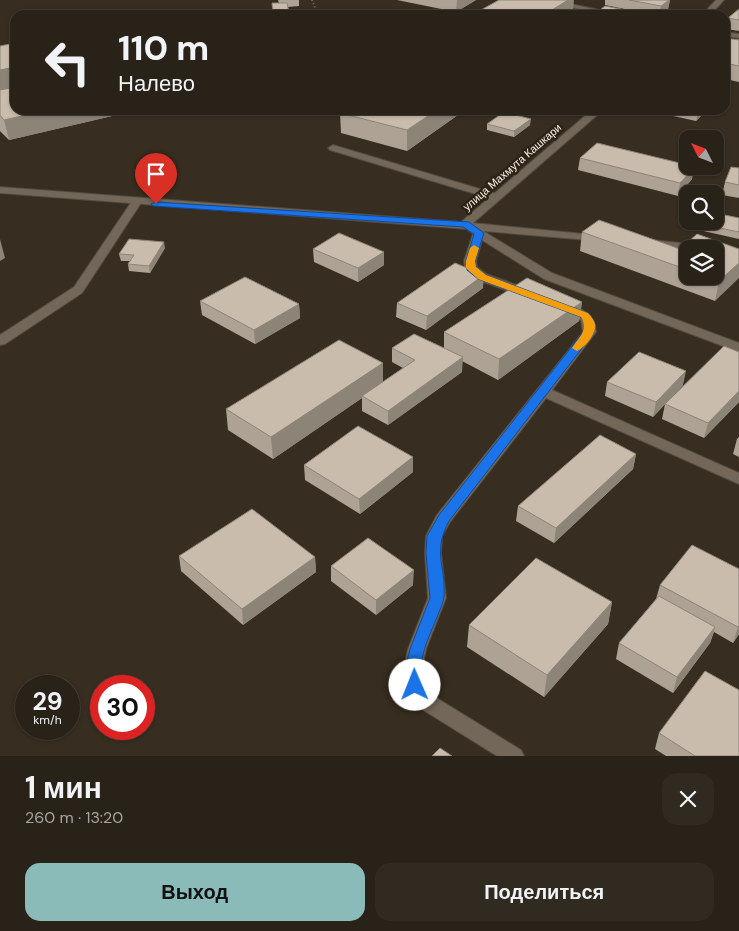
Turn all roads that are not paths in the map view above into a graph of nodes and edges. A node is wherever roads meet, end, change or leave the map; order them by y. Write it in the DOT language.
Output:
graph roads {
  1 [pos="539,0"];
  2 [pos="720,0"];
  3 [pos="593,10"];
  4 [pos="711,10"];
  5 [pos="592,115"];
  6 [pos="333,148"];
  7 [pos="0,190"];
  8 [pos="496,197"];
  9 [pos="136,203"];
  10 [pos="465,224"];
  11 [pos="479,233"];
  12 [pos="613,239"];
  13 [pos="642,242"];
  14 [pos="679,246"];
  15 [pos="0,341"];
  16 [pos="739,348"];
  17 [pos="543,391"];
  18 [pos="739,479"];
  19 [pos="514,756"];
  1 -- 3 [label="street"];
  2 -- 4 [label="street"];
  5 -- 8 [label="street, улица Махмута Кашкари"];
  6 -- 8 [label="lane"];
  7 -- 9 [label="street"];
  8 -- 10 [label="street, улица Махмута Кашкари"];
  9 -- 10 [label="street"];
  9 -- 15 [label="street"];
  10 -- 11 [label="street"];
  10 -- 12 [label="street"];
  11 -- 16 [label="street"];
  11 -- 17 [label="street"];
  13 -- 14 [label="street"];
  17 -- 18 [label="street"];
  17 -- 19 [label="street"];
}
